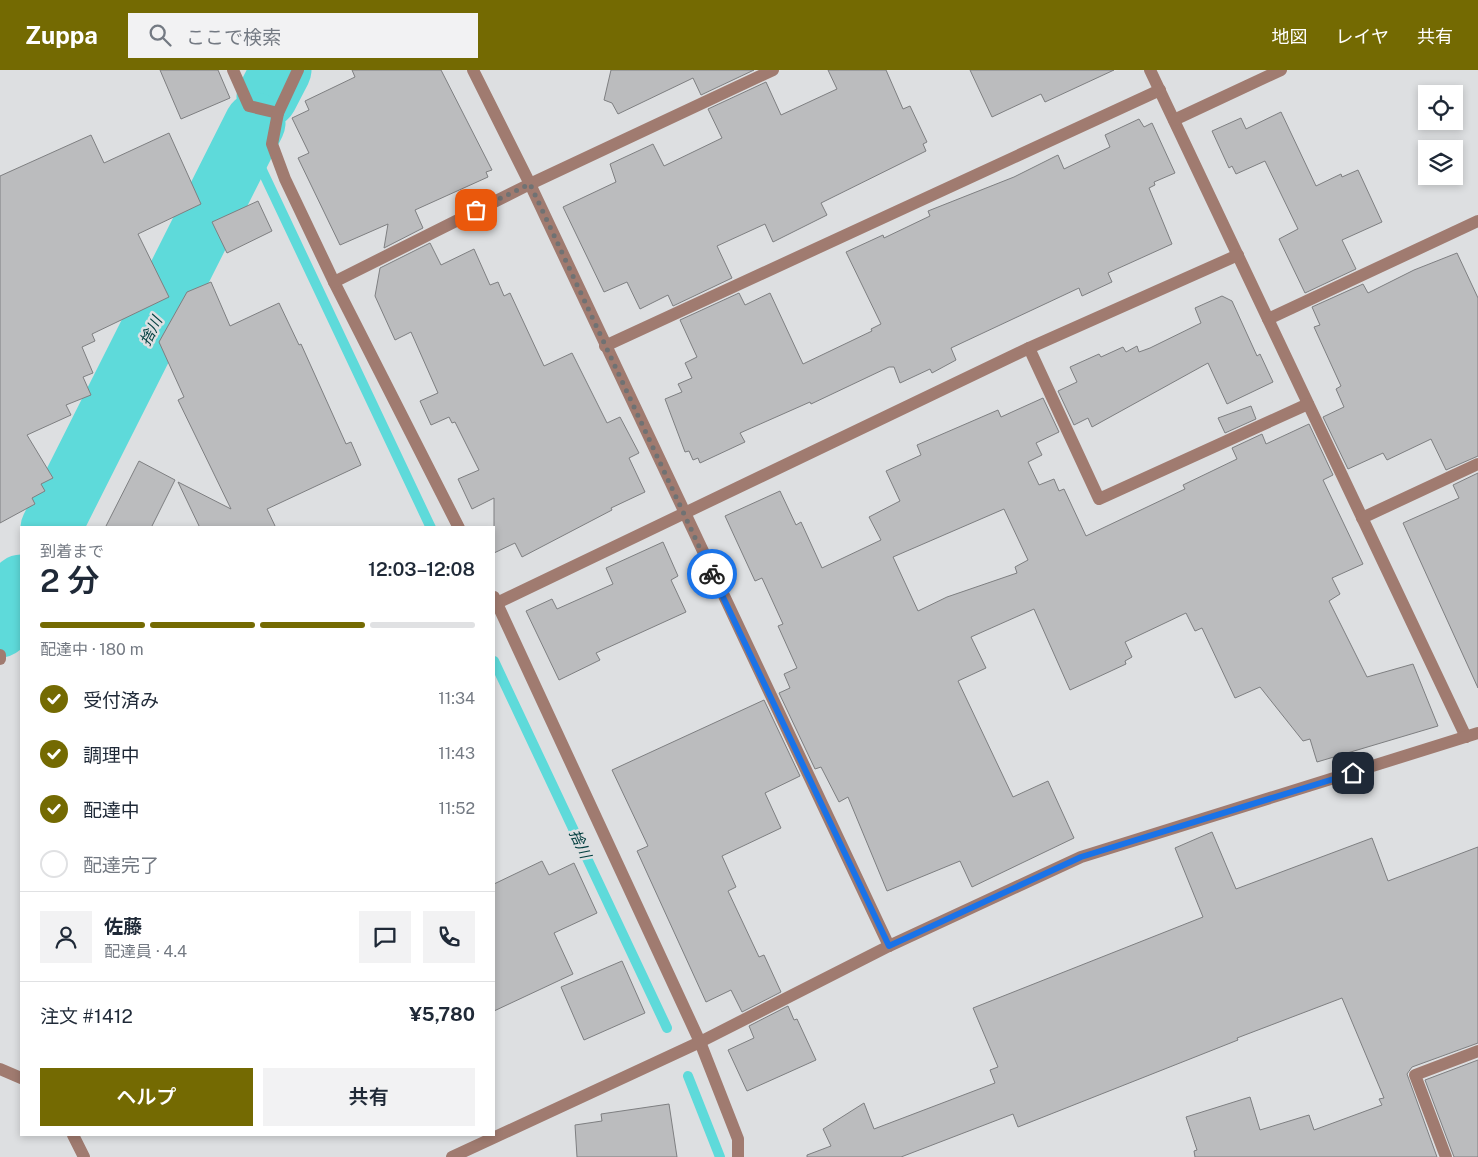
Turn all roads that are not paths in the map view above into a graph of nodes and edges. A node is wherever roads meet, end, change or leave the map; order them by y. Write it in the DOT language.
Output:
graph roads {
  1 [pos="233,70"];
  2 [pos="298,70"];
  3 [pos="473,70"];
  4 [pos="773,70"];
  5 [pos="1150,70"];
  6 [pos="1281,70"];
  7 [pos="1160,90"];
  8 [pos="278,113"];
  9 [pos="1174,120"];
  10 [pos="530,184"];
  11 [pos="1478,221"];
  12 [pos="1238,255"];
  13 [pos="334,282"];
  14 [pos="1268,319"];
  15 [pos="604,346"];
  16 [pos="1029,348"];
  17 [pos="1308,404"];
  18 [pos="1478,464"];
  19 [pos="684,514"];
  20 [pos="1362,518"];
  21 [pos="458,526"];
  22 [pos="495,600"];
  23 [pos="1478,733"];
  24 [pos="1466,737"];
  25 [pos="889,946"];
  26 [pos="700,1042"];
  27 [pos="1478,1050"];
  28 [pos="0,1069"];
  29 [pos="20,1078"];
  30 [pos="74,1136"];
  31 [pos="84,1157"];
  32 [pos="452,1157"];
  33 [pos="738,1157"];
  34 [pos="1446,1157"];
  1 -- 8 [label="street"];
  2 -- 8 [label="street"];
  3 -- 10 [label="street"];
  4 -- 10 [label="street"];
  5 -- 7 [label="street"];
  6 -- 9 [label="street"];
  7 -- 9 [label="street"];
  7 -- 15 [label="street"];
  8 -- 13 [label="street"];
  9 -- 12 [label="street"];
  10 -- 13 [label="street"];
  10 -- 15 [label="street"];
  11 -- 14 [label="street"];
  12 -- 14 [label="street"];
  12 -- 16 [label="street"];
  13 -- 21 [label="street"];
  14 -- 17 [label="street"];
  15 -- 19 [label="street"];
  16 -- 17 [label="street"];
  16 -- 19 [label="street"];
  17 -- 20 [label="street"];
  18 -- 20 [label="street"];
  19 -- 22 [label="street"];
  19 -- 25 [label="street"];
  20 -- 24 [label="street"];
  22 -- 26 [label="street"];
  23 -- 24 [label="street"];
  24 -- 25 [label="street"];
  25 -- 26 [label="street"];
  26 -- 32 [label="street"];
  26 -- 33 [label="street"];
  27 -- 34 [label="street"];
  28 -- 29 [label="street"];
  30 -- 31 [label="street"];
}
